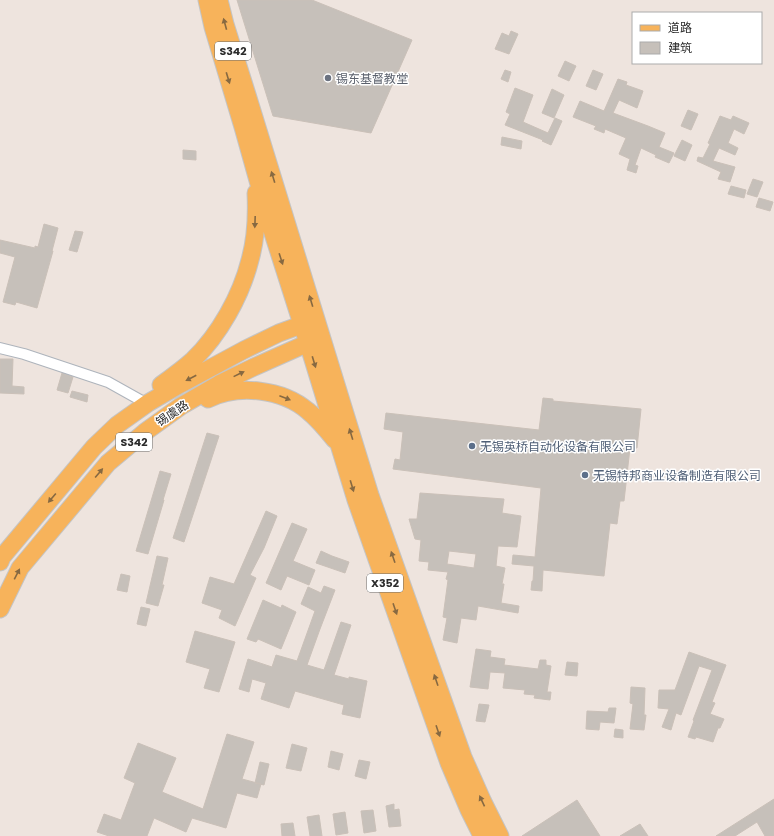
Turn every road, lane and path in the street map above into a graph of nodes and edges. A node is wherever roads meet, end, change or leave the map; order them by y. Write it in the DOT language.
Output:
graph roads {
  1 [pos="206,0"];
  2 [pos="219,0"];
  3 [pos="242,101"];
  4 [pos="250,128"];
  5 [pos="255,169"];
  6 [pos="309,322"];
  7 [pos="315,341"];
  8 [pos="0,348"];
  9 [pos="142,401"];
  10 [pos="117,425"];
  11 [pos="145,432"];
  12 [pos="339,444"];
  13 [pos="0,562"];
  14 [pos="0,609"];
  15 [pos="482,836"];
  16 [pos="500,836"];
  1 -- 3 [label="main road, S342, one-way"];
  3 -- 2 [label="main road, S342, one-way"];
  3 -- 4 [label="main road, S342"];
  4 -- 5 [label="main road, S342"];
  6 -- 4 [label="main road, S342, one-way"];
  5 -- 6 [label="main road, S342, one-way"];
  5 -- 9 [label="main road, one-way"];
  6 -- 7 [label="main road, X352"];
  6 -- 10 [label="main road, 锡虞路 / S342, one-way"];
  11 -- 7 [label="main road, 锡虞路 / S342, one-way"];
  7 -- 12 [label="main road, X352, one-way"];
  16 -- 7 [label="main road, X352, one-way"];
  8 -- 9 [label="street"];
  9 -- 10 [label="main road"];
  10 -- 13 [label="main road, 锡虞路 / S342, one-way"];
  11 -- 12 [label="main road, one-way"];
  14 -- 11 [label="main road, 锡虞路 / S342, one-way"];
  12 -- 15 [label="main road, X352, one-way"];
}
